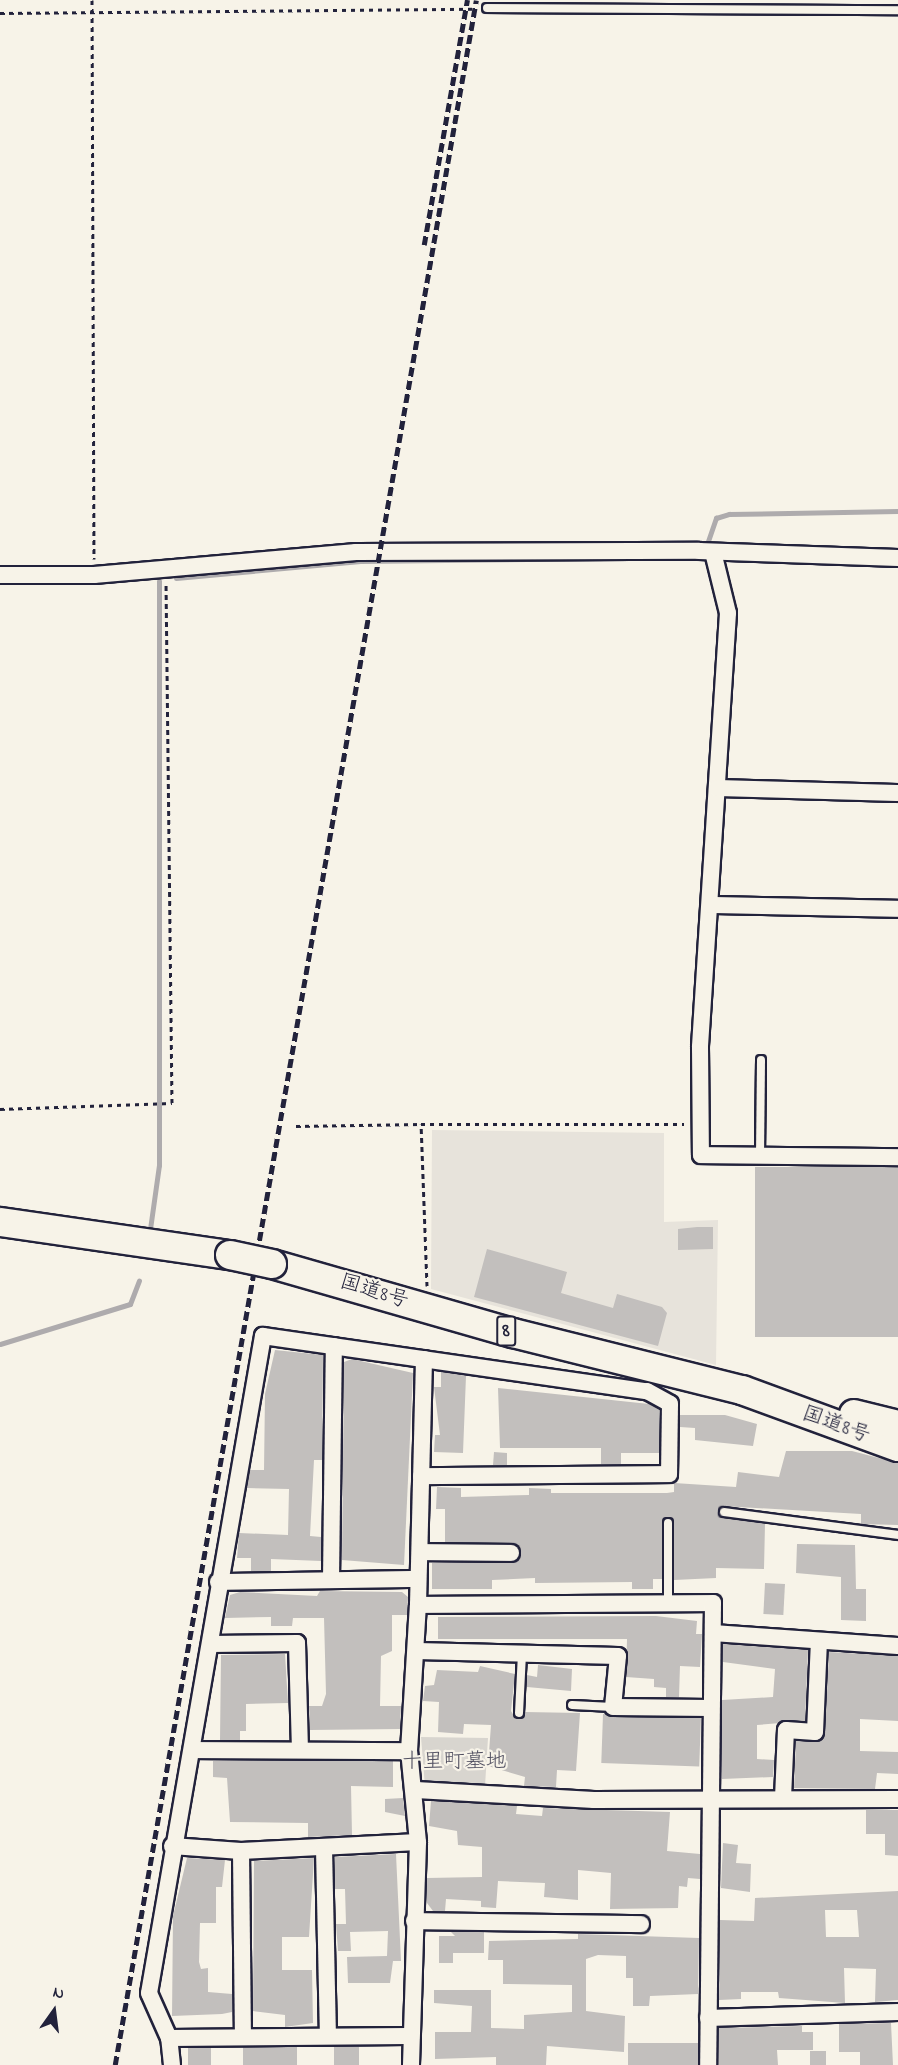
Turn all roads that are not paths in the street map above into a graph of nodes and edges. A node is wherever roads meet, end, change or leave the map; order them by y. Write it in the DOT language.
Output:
graph roads {
  1 [pos="487,8"];
  2 [pos="898,10"];
  3 [pos="713,552"];
  4 [pos="898,558"];
  5 [pos="0,575"];
  6 [pos="717,788"];
  7 [pos="898,793"];
  8 [pos="710,905"];
  9 [pos="898,909"];
  10 [pos="761,1060"];
  11 [pos="760,1156"];
  12 [pos="898,1157"];
  13 [pos="0,1222"];
  14 [pos="334,1346"];
  15 [pos="424,1359"];
  16 [pos="742,1390"];
  17 [pos="898,1425"];
  18 [pos="898,1447"];
  19 [pos="421,1476"];
  20 [pos="724,1512"];
  21 [pos="669,1523"];
  22 [pos="898,1535"];
  23 [pos="420,1552"];
  24 [pos="511,1553"];
  25 [pos="418,1579"];
  26 [pos="331,1580"];
  27 [pos="218,1582"];
  28 [pos="668,1604"];
  29 [pos="418,1605"];
  30 [pos="713,1633"];
  31 [pos="819,1641"];
  32 [pos="210,1644"];
  33 [pos="898,1647"];
  34 [pos="417,1651"];
  35 [pos="522,1654"];
  36 [pos="572,1705"];
  37 [pos="613,1707"];
  38 [pos="710,1708"];
  39 [pos="519,1713"];
  40 [pos="192,1750"];
  41 [pos="300,1750"];
  42 [pos="409,1751"];
  43 [pos="416,1790"];
  44 [pos="783,1798"];
  45 [pos="898,1799"];
  46 [pos="711,1800"];
  47 [pos="418,1842"];
  48 [pos="172,1845"];
  49 [pos="324,1848"];
  50 [pos="241,1851"];
  51 [pos="414,1921"];
  52 [pos="640,1924"];
  53 [pos="898,2012"];
  54 [pos="708,2018"];
  55 [pos="328,2036"];
  56 [pos="408,2036"];
  57 [pos="243,2037"];
  58 [pos="169,2038"];
  59 [pos="172,2065"];
  60 [pos="411,2065"];
  61 [pos="708,2065"];
  1 -- 2 [label="lane"];
  3 -- 4 [label="street"];
  3 -- 5 [label="street"];
  3 -- 6 [label="street"];
  6 -- 7 [label="street"];
  6 -- 8 [label="street"];
  8 -- 9 [label="street"];
  8 -- 11 [label="street"];
  10 -- 11 [label="lane"];
  11 -- 12 [label="street"];
  13 -- 16 [label="highway, 国道8号 / 8, bridge"];
  14 -- 15 [label="street"];
  14 -- 26 [label="street"];
  14 -- 27 [label="street"];
  15 -- 19 [label="street"];
  15 -- 19 [label="street"];
  16 -- 17 [label="highway, 国道8号 / 8"];
  16 -- 18 [label="highway, 国道8号 / 8"];
  19 -- 23 [label="street"];
  20 -- 22 [label="lane"];
  21 -- 28 [label="lane"];
  23 -- 24 [label="street"];
  23 -- 25 [label="street"];
  25 -- 26 [label="street"];
  25 -- 29 [label="street"];
  26 -- 27 [label="street"];
  27 -- 32 [label="street"];
  28 -- 29 [label="street"];
  28 -- 30 [label="street"];
  29 -- 34 [label="street"];
  30 -- 31 [label="street"];
  30 -- 38 [label="street"];
  31 -- 33 [label="street"];
  31 -- 44 [label="street"];
  32 -- 40 [label="street"];
  32 -- 41 [label="street"];
  34 -- 35 [label="street"];
  34 -- 42 [label="street"];
  35 -- 37 [label="street"];
  35 -- 39 [label="lane"];
  36 -- 37 [label="lane"];
  37 -- 38 [label="street"];
  38 -- 46 [label="street"];
  40 -- 41 [label="street"];
  40 -- 48 [label="street"];
  41 -- 42 [label="street"];
  42 -- 43 [label="street"];
  43 -- 46 [label="street"];
  43 -- 47 [label="street"];
  44 -- 45 [label="street"];
  44 -- 46 [label="street"];
  46 -- 54 [label="street"];
  47 -- 49 [label="street"];
  47 -- 51 [label="street"];
  48 -- 50 [label="street"];
  48 -- 58 [label="street"];
  49 -- 50 [label="street"];
  49 -- 55 [label="street"];
  50 -- 57 [label="street"];
  51 -- 52 [label="street"];
  51 -- 56 [label="street"];
  53 -- 54 [label="street"];
  54 -- 61 [label="street"];
  55 -- 56 [label="street"];
  55 -- 57 [label="street"];
  56 -- 60 [label="street"];
  57 -- 58 [label="street"];
  58 -- 59 [label="street"];
}
